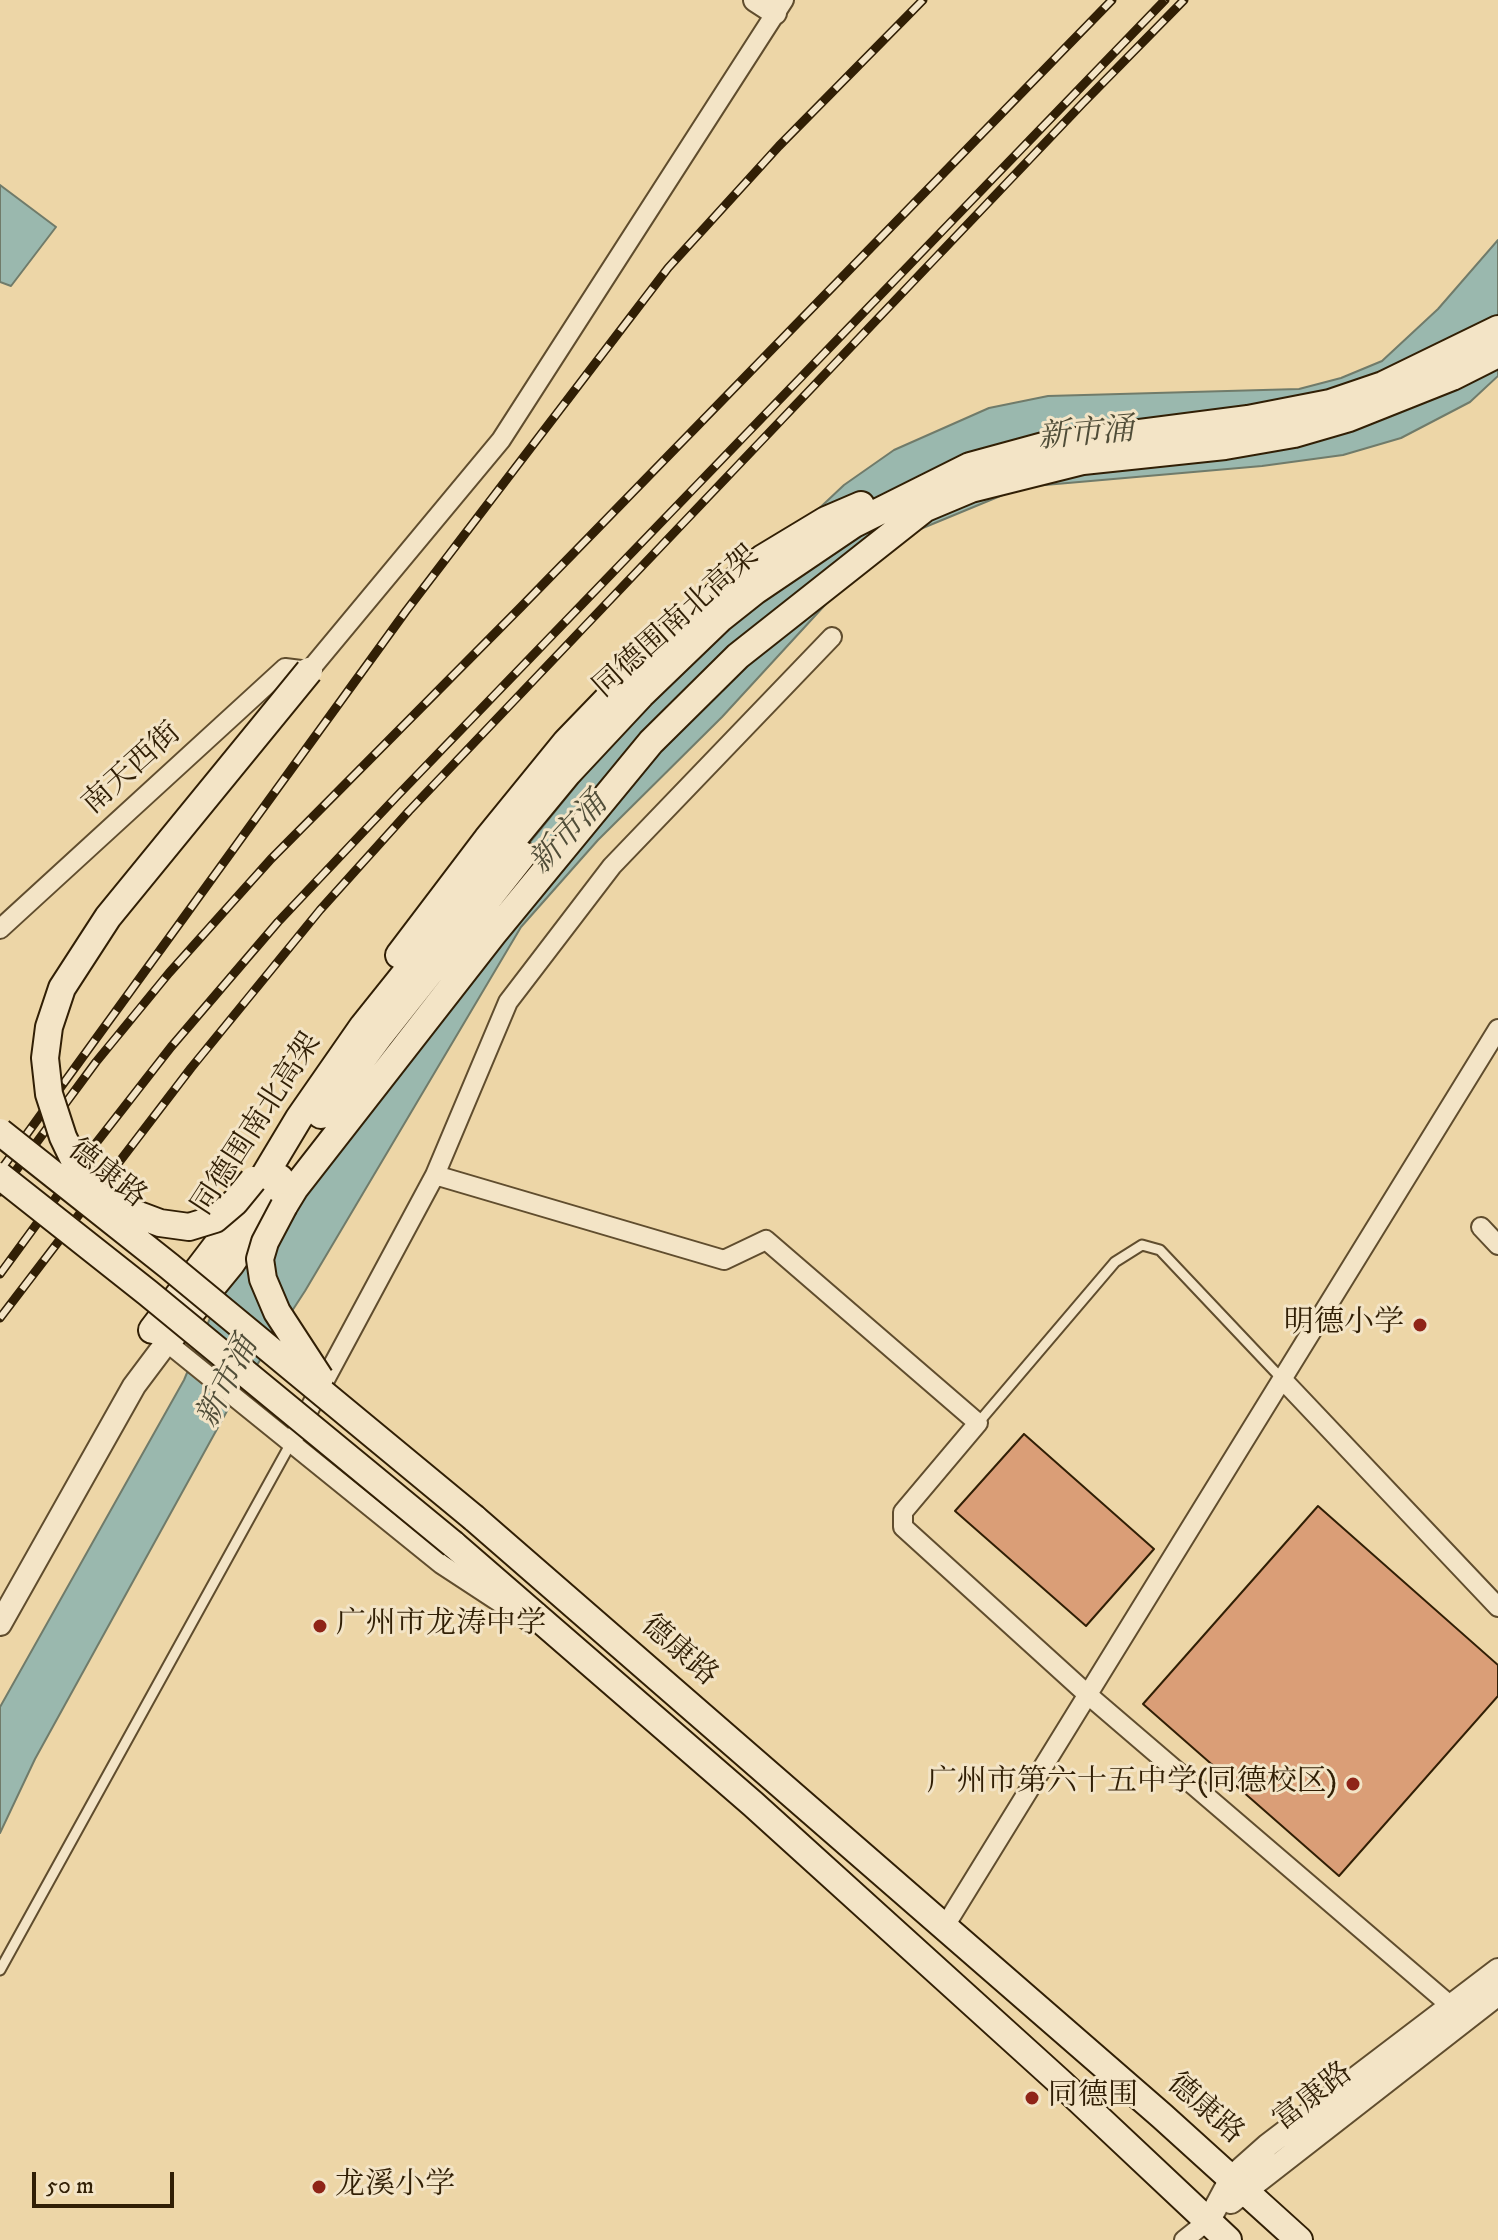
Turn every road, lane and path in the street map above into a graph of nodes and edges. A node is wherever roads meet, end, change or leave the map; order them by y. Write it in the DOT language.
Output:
graph roads {
  1 [pos="755,0"];
  2 [pos="779,7"];
  3 [pos="1498,329"];
  4 [pos="1498,354"];
  5 [pos="970,466"];
  6 [pos="926,507"];
  7 [pos="832,637"];
  8 [pos="309,671"];
  9 [pos="0,929"];
  10 [pos="1498,1029"];
  11 [pos="371,1032"];
  12 [pos="0,1132"];
  13 [pos="23,1150"];
  14 [pos="435,1175"];
  15 [pos="0,1176"];
  16 [pos="96,1193"];
  17 [pos="1481,1227"];
  18 [pos="1498,1245"];
  19 [pos="167,1342"];
  20 [pos="1282,1379"];
  21 [pos="344,1410"];
  22 [pos="978,1423"];
  23 [pos="291,1443"];
  24 [pos="1498,1607"];
  25 [pos="0,1624"];
  26 [pos="578,1652"];
  27 [pos="1087,1694"];
  28 [pos="945,1926"];
  29 [pos="0,1970"];
  30 [pos="1498,1970"];
  31 [pos="1498,1994"];
  32 [pos="1451,2006"];
  33 [pos="1239,2183"];
  34 [pos="1209,2220"];
  35 [pos="1184,2240"];
  36 [pos="1228,2240"];
  37 [pos="1299,2240"];
  1 -- 2 [label="street"];
  2 -- 8 [label="street"];
  3 -- 5 [label="main road, 同德围南北高架"];
  4 -- 6 [label="main road, 同德围南北高架"];
  5 -- 11 [label="main road, 同德围南北高架"];
  5 -- 16 [label="main road, bridge"];
  6 -- 11 [label="main road, 同德围南北高架"];
  6 -- 21 [label="main road, bridge"];
  7 -- 14 [label="street"];
  8 -- 9 [label="street, 南天西街"];
  8 -- 16 [label="main road, bridge"];
  10 -- 20 [label="street"];
  11 -- 19 [label="main road, 同德围南北高架"];
  12 -- 13 [label="main road, 德康路, bridge"];
  13 -- 16 [label="main road, bridge"];
  13 -- 21 [label="main road, 德康路, bridge"];
  14 -- 22 [label="street"];
  14 -- 23 [label="street"];
  15 -- 26 [label="main road, bridge"];
  17 -- 18 [label="street"];
  19 -- 23 [label="street"];
  19 -- 25 [label="street"];
  20 -- 22 [label="lane"];
  20 -- 24 [label="street"];
  20 -- 27 [label="street"];
  21 -- 28 [label="main road, 德康路, bridge"];
  22 -- 27 [label="street"];
  23 -- 26 [label="street"];
  23 -- 29 [label="lane"];
  26 -- 34 [label="main road"];
  27 -- 28 [label="street"];
  27 -- 32 [label="street"];
  28 -- 33 [label="main road, 德康路"];
  30 -- 32 [label="street, 富康路"];
  31 -- 33 [label="street, 富康路"];
  32 -- 33 [label="street, 富康路"];
  33 -- 34 [label="street, 富康路"];
  33 -- 37 [label="main road, 德康路"];
  34 -- 35 [label="street"];
  34 -- 36 [label="main road"];
}
